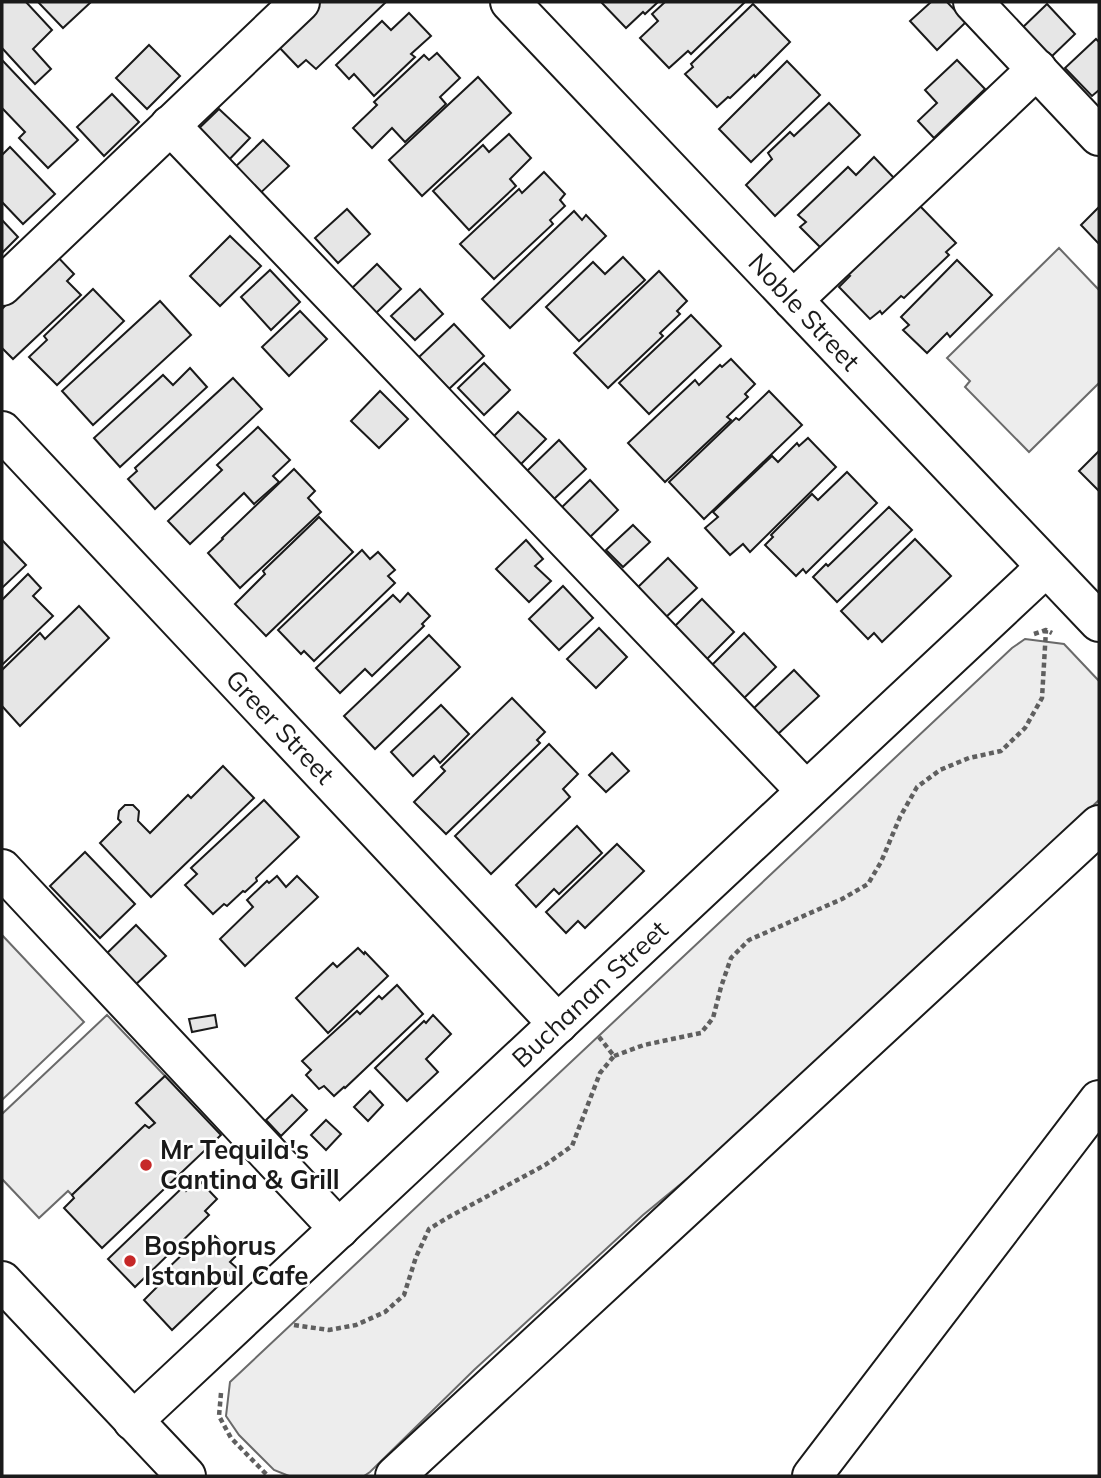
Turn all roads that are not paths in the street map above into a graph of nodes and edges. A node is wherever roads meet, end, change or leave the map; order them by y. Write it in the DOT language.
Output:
graph roads {
  1 [pos="300,2"];
  2 [pos="510,2"];
  3 [pos="973,2"];
  4 [pos="1037,69"];
  5 [pos="170,125"];
  6 [pos="1099,136"];
  7 [pos="2,286"];
  8 [pos="793,300"];
  9 [pos="2,430"];
  10 [pos="1046,567"];
  11 [pos="1099,622"];
  12 [pos="806,791"];
  13 [pos="1099,825"];
  14 [pos="2,869"];
  15 [pos="558,1024"];
  16 [pos="1099,1100"];
  17 [pos="339,1228"];
  18 [pos="2,1281"];
  19 [pos="133,1421"];
  20 [pos="186,1476"];
  21 [pos="395,1476"];
  22 [pos="811,1476"];
  1 -- 5 [label="main road"];
  2 -- 8 [label="main road, Noble Street"];
  3 -- 4 [label="main road"];
  4 -- 6 [label="main road"];
  4 -- 8 [label="main road"];
  5 -- 7 [label="main road"];
  5 -- 12 [label="main road"];
  8 -- 10 [label="main road, Noble Street"];
  9 -- 15 [label="main road, Greer Street"];
  10 -- 11 [label="main road, Noble Street"];
  10 -- 12 [label="main road, Buchanan Street"];
  12 -- 15 [label="main road, Buchanan Street"];
  13 -- 21 [label="main road"];
  14 -- 17 [label="main road"];
  15 -- 17 [label="main road, Buchanan Street"];
  16 -- 22 [label="main road"];
  17 -- 19 [label="main road, Buchanan Street"];
  18 -- 19 [label="main road"];
  19 -- 20 [label="main road"];
}
